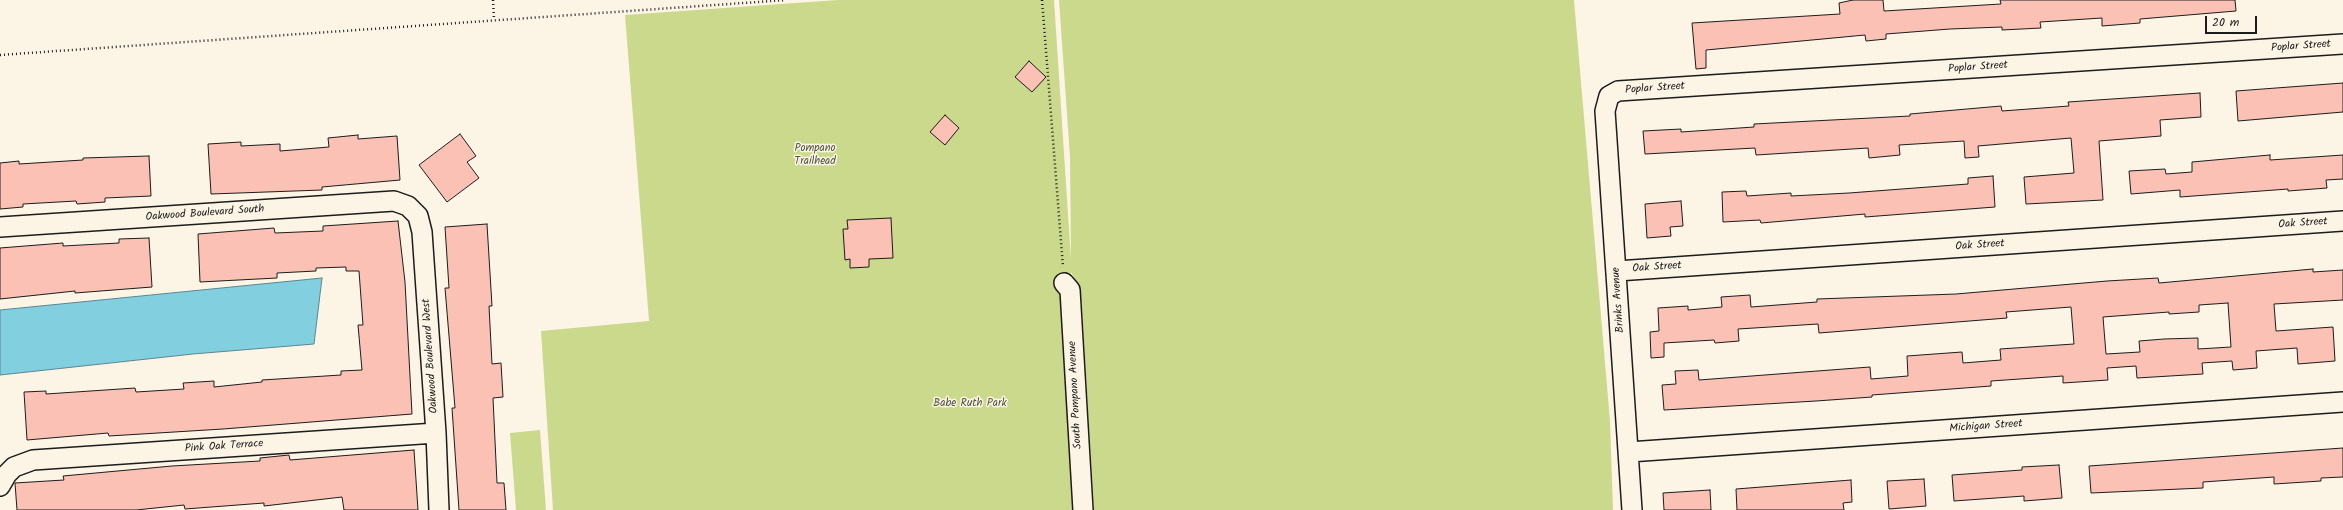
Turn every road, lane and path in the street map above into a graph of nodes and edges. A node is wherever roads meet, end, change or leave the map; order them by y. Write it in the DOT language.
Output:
graph roads {
  1 [pos="493,0"];
  2 [pos="786,0"];
  3 [pos="1042,0"];
  4 [pos="494,19"];
  5 [pos="2343,44"];
  6 [pos="0,54"];
  7 [pos="1613,94"];
  8 [pos="408,206"];
  9 [pos="2343,221"];
  10 [pos="0,227"];
  11 [pos="1617,271"];
  12 [pos="1064,283"];
  13 [pos="2343,402"];
  14 [pos="436,433"];
  15 [pos="1629,452"];
  16 [pos="0,486"];
  17 [pos="439,510"];
  18 [pos="1083,510"];
  19 [pos="1632,510"];
  1 -- 4 [label="path"];
  2 -- 4 [label="path"];
  3 -- 12 [label="path"];
  4 -- 6 [label="path"];
  5 -- 7 [label="street, Poplar Street"];
  7 -- 11 [label="street, Brinks Avenue"];
  8 -- 10 [label="street, Oakwood Boulevard South"];
  8 -- 14 [label="street, Oakwood Boulevard West"];
  9 -- 11 [label="street, Oak Street"];
  11 -- 15 [label="street, Brinks Avenue"];
  12 -- 18 [label="street, South Pompano Avenue"];
  13 -- 15 [label="street, Michigan Street"];
  14 -- 16 [label="street, Pink Oak Terrace"];
  14 -- 17 [label="street, Oakwood Boulevard West"];
  15 -- 19 [label="street, Brinks Avenue"];
}
